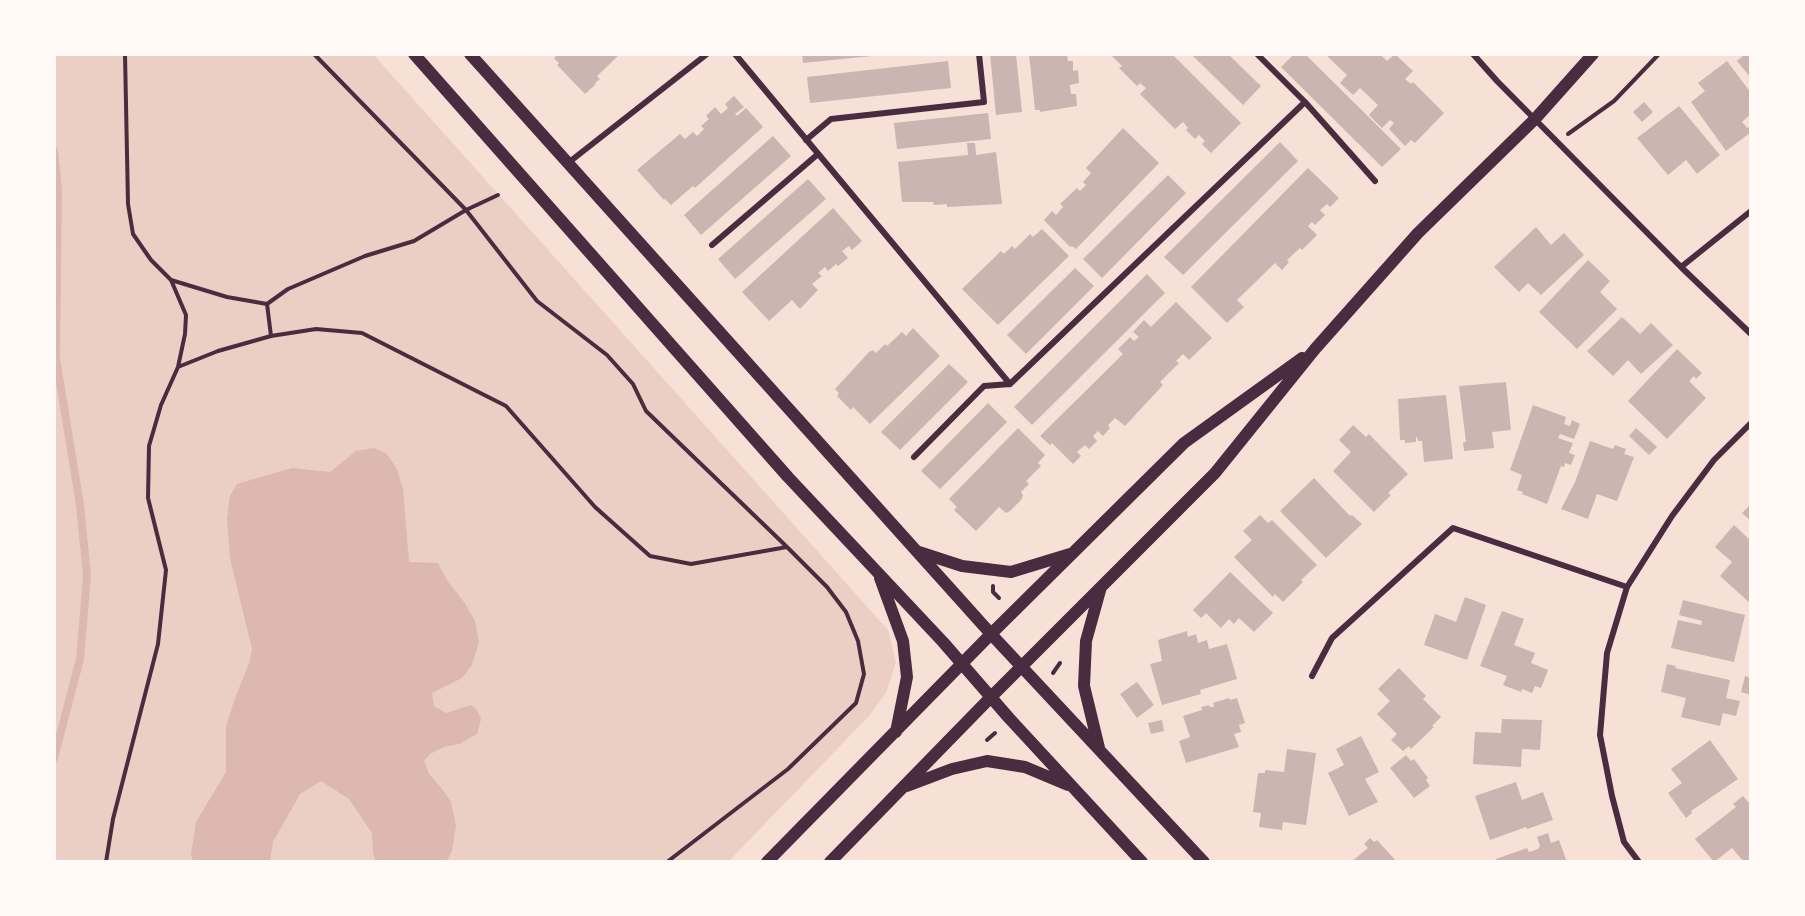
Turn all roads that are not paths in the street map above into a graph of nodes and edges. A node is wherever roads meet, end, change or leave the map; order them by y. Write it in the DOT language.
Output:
graph roads {
  1 [pos="414,54"];
  2 [pos="470,54"];
  3 [pos="707,54"];
  4 [pos="735,54"];
  5 [pos="979,54"];
  6 [pos="1257,54"];
  7 [pos="1473,54"];
  8 [pos="1593,54"];
  9 [pos="1305,102"];
  10 [pos="1535,119"];
  11 [pos="806,140"];
  12 [pos="818,154"];
  13 [pos="567,164"];
  14 [pos="1375,182"];
  15 [pos="1751,211"];
  16 [pos="712,245"];
  17 [pos="1681,267"];
  18 [pos="1751,334"];
  19 [pos="1315,349"];
  20 [pos="1010,384"];
  21 [pos="1751,423"];
  22 [pos="914,457"];
  23 [pos="918,552"];
  24 [pos="1074,553"];
  25 [pos="877,571"];
  26 [pos="1102,585"];
  27 [pos="1627,587"];
  28 [pos="991,634"];
  29 [pos="963,664"];
  30 [pos="1022,666"];
  31 [pos="1312,675"];
  32 [pos="990,698"];
  33 [pos="896,732"];
  34 [pos="1100,749"];
  35 [pos="1072,786"];
  36 [pos="902,788"];
  37 [pos="767,862"];
  38 [pos="830,862"];
  39 [pos="1142,862"];
  40 [pos="1204,862"];
  41 [pos="1639,862"];
  1 -- 25 [label="main road"];
  2 -- 13 [label="main road"];
  3 -- 13 [label="street"];
  4 -- 11 [label="street"];
  5 -- 11 [label="street"];
  6 -- 9 [label="street"];
  7 -- 10 [label="street"];
  8 -- 10 [label="main road"];
  9 -- 14 [label="street"];
  9 -- 20 [label="street"];
  10 -- 17 [label="street"];
  10 -- 19 [label="main road"];
  11 -- 12 [label="street"];
  12 -- 16 [label="street"];
  12 -- 20 [label="street"];
  13 -- 23 [label="main road"];
  15 -- 17 [label="street"];
  17 -- 18 [label="street"];
  19 -- 24 [label="main road"];
  19 -- 26 [label="main road"];
  20 -- 22 [label="street"];
  21 -- 27 [label="street"];
  23 -- 24 [label="main road"];
  23 -- 28 [label="main road"];
  24 -- 28 [label="main road"];
  25 -- 29 [label="main road"];
  25 -- 33 [label="main road"];
  26 -- 30 [label="main road"];
  26 -- 34 [label="main road"];
  27 -- 31 [label="street"];
  27 -- 41 [label="street"];
  28 -- 29 [label="main road"];
  28 -- 30 [label="main road"];
  29 -- 32 [label="main road"];
  29 -- 33 [label="main road"];
  30 -- 32 [label="main road"];
  30 -- 34 [label="main road"];
  32 -- 35 [label="main road"];
  32 -- 36 [label="main road"];
  33 -- 37 [label="main road"];
  34 -- 40 [label="main road"];
  35 -- 36 [label="main road"];
  35 -- 39 [label="main road"];
  36 -- 38 [label="main road"];
}
